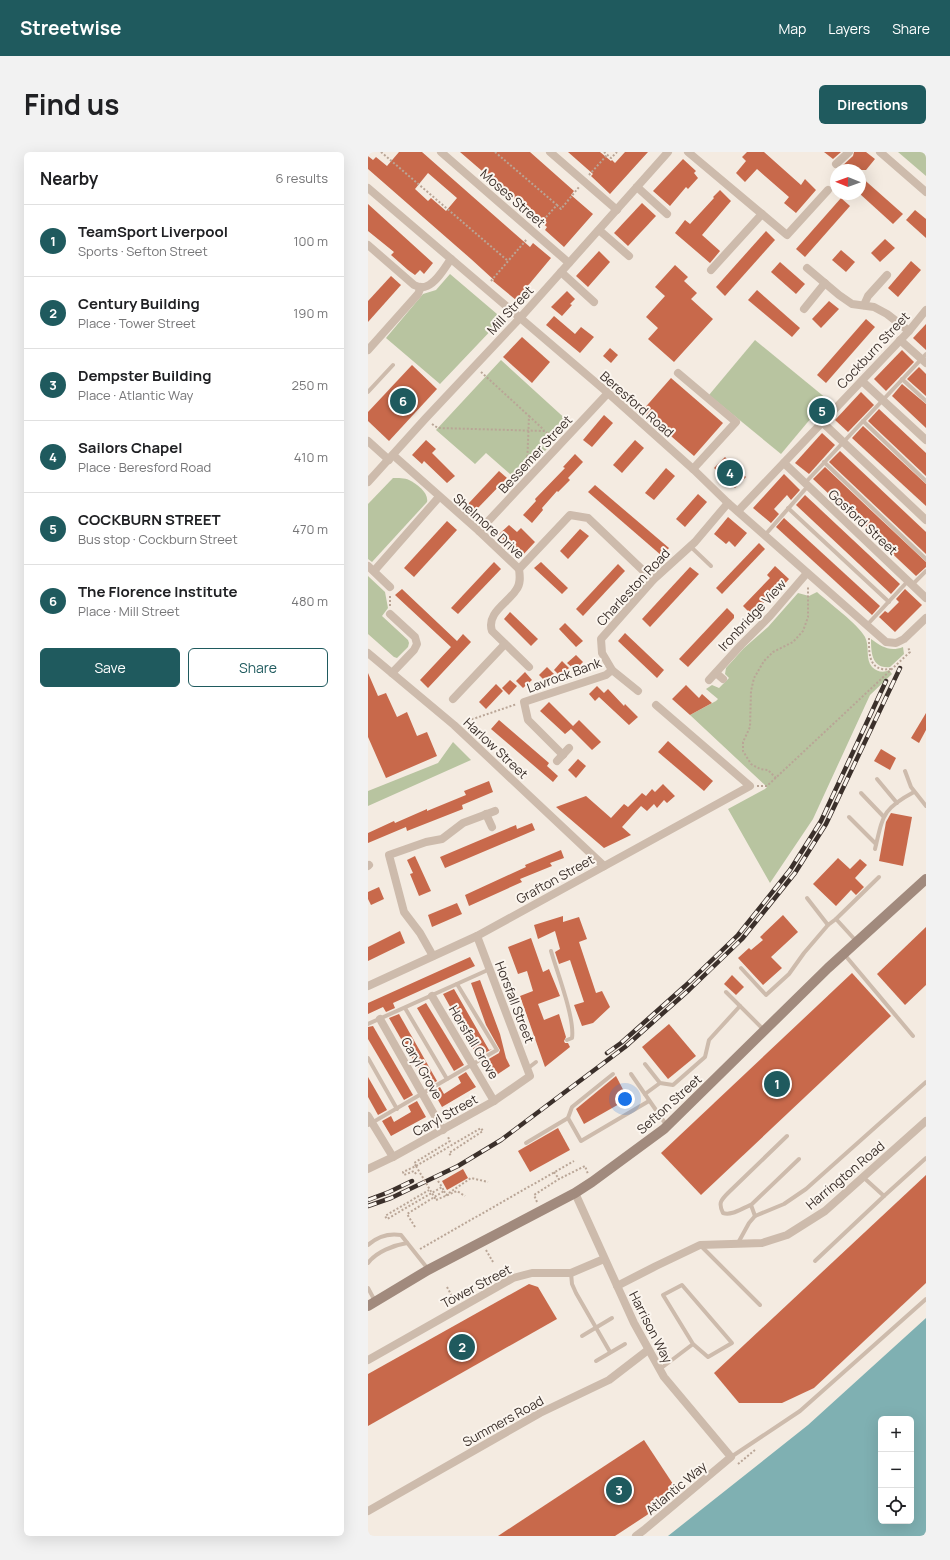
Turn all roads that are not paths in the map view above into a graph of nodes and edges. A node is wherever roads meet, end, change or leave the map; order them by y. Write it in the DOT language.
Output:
graph roads {
  1 [pos="441,152"];
  2 [pos="550,152"];
  3 [pos="688,152"];
  4 [pos="849,152"];
  5 [pos="880,152"];
  6 [pos="663,154"];
  7 [pos="836,164"];
  8 [pos="637,187"];
  9 [pos="368,188"];
  10 [pos="828,190"];
  11 [pos="926,192"];
  12 [pos="617,210"];
  13 [pos="667,214"];
  14 [pos="762,214"];
  15 [pos="599,230"];
  16 [pos="368,245"];
  17 [pos="629,256"];
  18 [pos="451,259"];
  19 [pos="569,263"];
  20 [pos="807,268"];
  21 [pos="711,270"];
  22 [pos="561,272"];
  23 [pos="887,275"];
  24 [pos="825,283"];
  25 [pos="421,287"];
  26 [pos="594,302"];
  27 [pos="864,305"];
  28 [pos="804,309"];
  29 [pos="926,310"];
  30 [pos="520,318"];
  31 [pos="909,330"];
  32 [pos="900,340"];
  33 [pos="368,350"];
  34 [pos="925,358"];
  35 [pos="393,365"];
  36 [pos="678,373"];
  37 [pos="902,379"];
  38 [pos="862,381"];
  39 [pos="368,392"];
  40 [pos="608,393"];
  41 [pos="883,399"];
  42 [pos="926,401"];
  43 [pos="862,421"];
  44 [pos="822,422"];
  45 [pos="926,440"];
  46 [pos="368,441"];
  47 [pos="843,441"];
  48 [pos="391,458"];
  49 [pos="824,462"];
  50 [pos="784,463"];
  51 [pos="693,468"];
  52 [pos="926,481"];
  53 [pos="368,482"];
  54 [pos="806,484"];
  55 [pos="439,497"];
  56 [pos="728,503"];
  57 [pos="788,508"];
  58 [pos="738,511"];
  59 [pos="926,520"];
  60 [pos="479,531"];
  61 [pos="765,535"];
  62 [pos="690,546"];
  63 [pos="926,559"];
  64 [pos="711,566"];
  65 [pos="371,568"];
  66 [pos="519,569"];
  67 [pos="926,571"];
  68 [pos="807,573"];
  69 [pos="653,580"];
  70 [pos="910,583"];
  71 [pos="390,587"];
  72 [pos="926,598"];
  73 [pos="889,602"];
  74 [pos="390,614"];
  75 [pos="926,618"];
  76 [pos="867,625"];
  77 [pos="505,644"];
  78 [pos="368,653"];
  79 [pos="529,667"];
  80 [pos="612,670"];
  81 [pos="392,673"];
  82 [pos="716,673"];
  83 [pos="723,679"];
  84 [pos="709,680"];
  85 [pos="638,691"];
  86 [pos="453,699"];
  87 [pos="656,705"];
  88 [pos="569,748"];
  89 [pos="563,755"];
  90 [pos="557,761"];
  91 [pos="905,771"];
  92 [pos="878,778"];
  93 [pos="914,792"];
  94 [pos="861,793"];
  95 [pos="897,803"];
  96 [pos="926,806"];
  97 [pos="495,811"];
  98 [pos="486,814"];
  99 [pos="884,816"];
  100 [pos="849,817"];
  101 [pos="492,827"];
  102 [pos="876,844"];
  103 [pos="874,849"];
  104 [pos="604,866"];
  105 [pos="879,877"];
  106 [pos="926,879"];
  107 [pos="807,898"];
  108 [pos="836,919"];
  109 [pos="828,925"];
  110 [pos="477,936"];
  111 [pos="857,942"];
  112 [pos="551,951"];
  113 [pos="844,954"];
  114 [pos="433,956"];
  115 [pos="741,968"];
  116 [pos="490,969"];
  117 [pos="457,984"];
  118 [pos="368,986"];
  119 [pos="726,992"];
  120 [pos="432,996"];
  121 [pos="740,1006"];
  122 [pos="405,1008"];
  123 [pos="380,1019"];
  124 [pos="368,1024"];
  125 [pos="764,1030"];
  126 [pos="913,1036"];
  127 [pos="567,1040"];
  128 [pos="368,1058"];
  129 [pos="536,1062"];
  130 [pos="473,1064"];
  131 [pos="645,1064"];
  132 [pos="528,1072"];
  133 [pos="613,1074"];
  134 [pos="630,1074"];
  135 [pos="447,1079"];
  136 [pos="926,1082"];
  137 [pos="660,1083"];
  138 [pos="423,1094"];
  139 [pos="644,1094"];
  140 [pos="494,1101"];
  141 [pos="649,1101"];
  142 [pos="397,1109"];
  143 [pos="568,1118"];
  144 [pos="369,1121"];
  145 [pos="926,1121"];
  146 [pos="667,1126"];
  147 [pos="443,1130"];
  148 [pos="787,1136"];
  149 [pos="526,1143"];
  150 [pos="393,1157"];
  151 [pos="926,1158"];
  152 [pos="799,1159"];
  153 [pos="368,1169"];
  154 [pos="863,1177"];
  155 [pos="575,1193"];
  156 [pos="884,1196"];
  157 [pos="751,1205"];
  158 [pos="755,1216"];
  159 [pos="407,1243"];
  160 [pos="738,1244"];
  161 [pos="368,1245"];
  162 [pos="700,1245"];
  163 [pos="604,1259"];
  164 [pos="815,1262"];
  165 [pos="368,1263"];
  166 [pos="428,1270"];
  167 [pos="571,1273"];
  168 [pos="617,1286"];
  169 [pos="368,1288"];
  170 [pos="926,1299"];
  171 [pos="372,1304"];
  172 [pos="760,1305"];
  173 [pos="612,1318"];
  174 [pos="597,1327"];
  175 [pos="582,1336"];
  176 [pos="626,1344"];
  177 [pos="693,1344"];
  178 [pos="648,1350"];
  179 [pos="610,1352"];
  180 [pos="368,1360"];
  181 [pos="596,1361"];
  182 [pos="659,1370"];
  183 [pos="731,1457"];
  184 [pos="368,1511"];
  185 [pos="636,1536"];
  1 -- 19 [label="street, Moses Street"];
  2 -- 12 [label="street"];
  3 -- 14 [label="street"];
  4 -- 7 [label="street"];
  5 -- 11 [label="street"];
  6 -- 8 [label="street, Mill Street"];
  8 -- 12 [label="street, Mill Street"];
  8 -- 13 [label="street"];
  9 -- 18 [label="street, Beresford Road"];
  10 -- 14 [label="street"];
  12 -- 15 [label="street, Mill Street"];
  14 -- 21 [label="street"];
  15 -- 17 [label="street"];
  15 -- 19 [label="street, Mill Street"];
  16 -- 25 [label="street"];
  18 -- 25 [label="street"];
  18 -- 30 [label="street, Beresford Road"];
  19 -- 22 [label="street, Mill Street"];
  20 -- 24 [label="street"];
  22 -- 26 [label="street"];
  22 -- 30 [label="street, Mill Street"];
  23 -- 27 [label="street"];
  24 -- 27 [label="street"];
  24 -- 28 [label="street"];
  25 -- 33 [label="street"];
  27 -- 31 [label="street"];
  29 -- 31 [label="street, Cockburn Street"];
  30 -- 40 [label="street, Beresford Road"];
  30 -- 48 [label="street, Mill Street"];
  31 -- 32 [label="street, Cockburn Street"];
  32 -- 34 [label="street"];
  32 -- 38 [label="street, Cockburn Street"];
  34 -- 37 [label="lane"];
  35 -- 39 [label="lane"];
  36 -- 51 [label="street"];
  37 -- 41 [label="lane"];
  37 -- 42 [label="lane"];
  38 -- 41 [label="street"];
  38 -- 44 [label="street, Cockburn Street"];
  40 -- 51 [label="street, Beresford Road"];
  40 -- 60 [label="street, Bessemer Street"];
  41 -- 43 [label="lane"];
  41 -- 45 [label="street"];
  43 -- 47 [label="lane"];
  43 -- 52 [label="lane"];
  44 -- 47 [label="street"];
  44 -- 50 [label="street, Cockburn Street"];
  46 -- 48 [label="street, Shelmore Drive"];
  47 -- 49 [label="lane"];
  47 -- 59 [label="street"];
  48 -- 53 [label="street, Mill Street"];
  48 -- 55 [label="street, Shelmore Drive"];
  49 -- 54 [label="lane"];
  49 -- 63 [label="lane"];
  50 -- 54 [label="street, Gosford Street"];
  50 -- 58 [label="street, Cockburn Street"];
  51 -- 56 [label="street, Beresford Road"];
  54 -- 57 [label="lane"];
  54 -- 70 [label="street, Gosford Street"];
  55 -- 60 [label="street, Shelmore Drive"];
  55 -- 65 [label="street"];
  56 -- 58 [label="street, Beresford Road"];
  56 -- 62 [label="street, Charleston Road"];
  57 -- 61 [label="lane"];
  57 -- 73 [label="lane"];
  58 -- 61 [label="street, Beresford Road"];
  60 -- 66 [label="street, Shelmore Drive"];
  61 -- 68 [label="street, Beresford Road"];
  62 -- 64 [label="lane"];
  62 -- 69 [label="street, Charleston Road"];
  65 -- 71 [label="street"];
  66 -- 69 [label="street"];
  66 -- 77 [label="street, Shelmore Drive"];
  67 -- 70 [label="lane"];
  68 -- 76 [label="street, Beresford Road"];
  68 -- 82 [label="street, Ironbridge View"];
  69 -- 80 [label="street, Charleston Road"];
  70 -- 72 [label="street, Gosford Street"];
  70 -- 73 [label="lane"];
  73 -- 76 [label="lane"];
  74 -- 81 [label="street"];
  75 -- 76 [label="street, Beresford Road"];
  77 -- 79 [label="street, Shelmore Drive"];
  77 -- 86 [label="street"];
  78 -- 81 [label="street, Harlow Street"];
  80 -- 85 [label="street, Charleston Road"];
  80 -- 89 [label="street, Lavrock Bank"];
  81 -- 104 [label="street, Harlow Street"];
  82 -- 83 [label="street"];
  82 -- 84 [label="street, Ironbridge View"];
  87 -- 104 [label="street, Grafton Street"];
  88 -- 89 [label="street"];
  89 -- 90 [label="street"];
  91 -- 93 [label="lane"];
  92 -- 95 [label="lane"];
  93 -- 95 [label="lane"];
  93 -- 96 [label="lane"];
  94 -- 99 [label="lane"];
  95 -- 99 [label="lane"];
  97 -- 98 [label="street"];
  98 -- 101 [label="street"];
  98 -- 114 [label="street"];
  99 -- 102 [label="lane"];
  100 -- 102 [label="lane"];
  102 -- 103 [label="lane"];
  104 -- 110 [label="street, Grafton Street"];
  105 -- 108 [label="lane"];
  106 -- 111 [label="street, Sefton Street"];
  107 -- 109 [label="lane"];
  108 -- 109 [label="lane"];
  108 -- 111 [label="lane"];
  109 -- 115 [label="lane"];
  110 -- 114 [label="street, Grafton Street"];
  110 -- 116 [label="street, Horsfall Street"];
  111 -- 113 [label="street, Sefton Street"];
  112 -- 127 [label="lane"];
  113 -- 125 [label="street, Sefton Street"];
  113 -- 126 [label="lane"];
  114 -- 118 [label="street, Grafton Street"];
  116 -- 117 [label="lane"];
  116 -- 132 [label="street, Horsfall Street"];
  117 -- 120 [label="lane"];
  117 -- 130 [label="lane"];
  119 -- 121 [label="lane"];
  120 -- 122 [label="lane"];
  120 -- 130 [label="street, Horsfall Grove"];
  121 -- 125 [label="lane"];
  121 -- 137 [label="lane"];
  122 -- 123 [label="lane"];
  122 -- 135 [label="lane"];
  123 -- 124 [label="lane"];
  123 -- 138 [label="street, Caryl Grove"];
  125 -- 146 [label="street, Sefton Street"];
  128 -- 142 [label="lane"];
  129 -- 132 [label="lane"];
  130 -- 135 [label="lane"];
  130 -- 140 [label="street, Horsfall Grove"];
  131 -- 137 [label="lane"];
  132 -- 140 [label="street, Caryl Street"];
  133 -- 143 [label="lane"];
  134 -- 139 [label="lane"];
  135 -- 138 [label="lane"];
  136 -- 158 [label="lane"];
  137 -- 139 [label="lane"];
  138 -- 142 [label="lane"];
  138 -- 147 [label="street, Caryl Grove"];
  139 -- 141 [label="lane"];
  140 -- 147 [label="street, Caryl Street"];
  141 -- 143 [label="lane"];
  141 -- 146 [label="lane"];
  142 -- 144 [label="lane"];
  143 -- 149 [label="lane"];
  144 -- 150 [label="street"];
  145 -- 154 [label="street, Harrington Road"];
  146 -- 155 [label="street, Sefton Street"];
  147 -- 150 [label="street, Caryl Street"];
  148 -- 157 [label="lane"];
  150 -- 153 [label="street, Caryl Street"];
  151 -- 156 [label="lane"];
  152 -- 157 [label="lane"];
  154 -- 156 [label="lane"];
  154 -- 160 [label="street, Harrington Road"];
  155 -- 163 [label="street, Harrison Way"];
  155 -- 166 [label="street, Sefton Street"];
  156 -- 164 [label="lane"];
  157 -- 158 [label="lane"];
  158 -- 160 [label="lane"];
  159 -- 161 [label="lane"];
  159 -- 165 [label="lane"];
  159 -- 166 [label="lane"];
  160 -- 162 [label="street, Harrington Road"];
  162 -- 168 [label="street, Harrington Road"];
  162 -- 172 [label="lane"];
  163 -- 167 [label="street, Tower Street"];
  163 -- 168 [label="street, Harrison Way"];
  166 -- 171 [label="street, Sefton Street"];
  167 -- 174 [label="lane"];
  167 -- 180 [label="street, Tower Street"];
  168 -- 178 [label="street, Harrison Way"];
  169 -- 171 [label="lane"];
  170 -- 183 [label="lane"];
  173 -- 174 [label="lane"];
  174 -- 175 [label="lane"];
  174 -- 179 [label="lane"];
  176 -- 179 [label="lane"];
  177 -- 177 [label="lane"];
  177 -- 182 [label="lane"];
  178 -- 182 [label="street, Harrison Way"];
  178 -- 184 [label="street, Summers Road"];
  179 -- 181 [label="lane"];
  182 -- 183 [label="street, Harrison Way"];
  183 -- 185 [label="street, Atlantic Way"];
}
